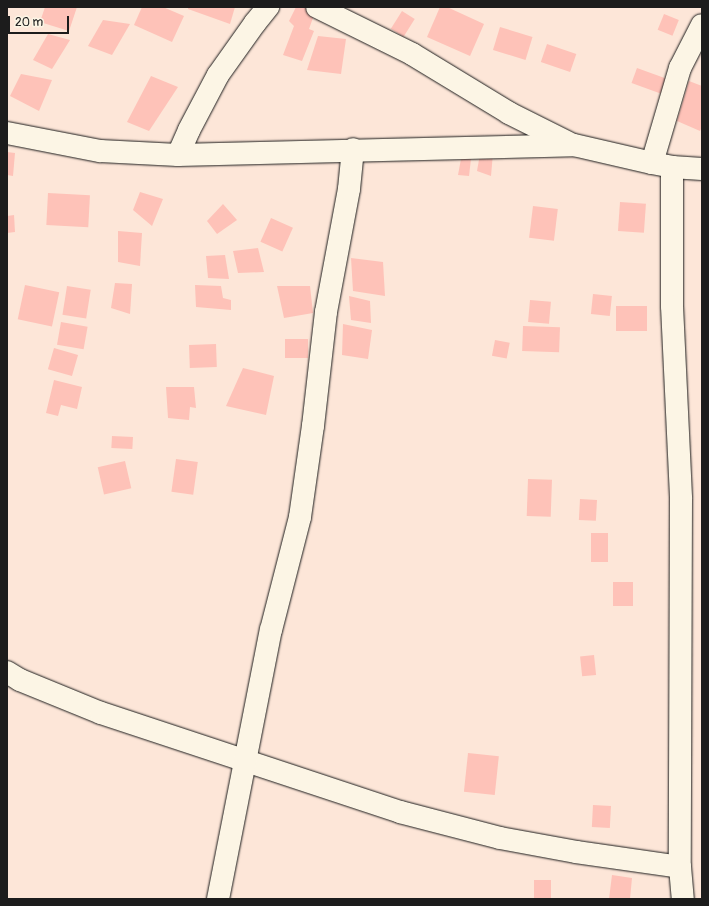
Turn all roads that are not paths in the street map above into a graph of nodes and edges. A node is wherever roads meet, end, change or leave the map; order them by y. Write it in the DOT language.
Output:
graph roads {
  1 [pos="268,7"];
  2 [pos="318,7"];
  3 [pos="702,25"];
  4 [pos="7,133"];
  5 [pos="574,145"];
  6 [pos="353,149"];
  7 [pos="178,155"];
  8 [pos="662,165"];
  9 [pos="702,168"];
  10 [pos="11,678"];
  11 [pos="244,761"];
  12 [pos="680,867"];
  13 [pos="218,899"];
  14 [pos="683,899"];
  1 -- 7 [label="street"];
  2 -- 5 [label="street"];
  3 -- 8 [label="street"];
  4 -- 7 [label="street"];
  5 -- 6 [label="street"];
  5 -- 8 [label="street"];
  6 -- 7 [label="street"];
  6 -- 11 [label="street"];
  8 -- 9 [label="street"];
  8 -- 12 [label="street"];
  10 -- 11 [label="street"];
  11 -- 12 [label="street"];
  11 -- 13 [label="street"];
  12 -- 14 [label="street"];
}
